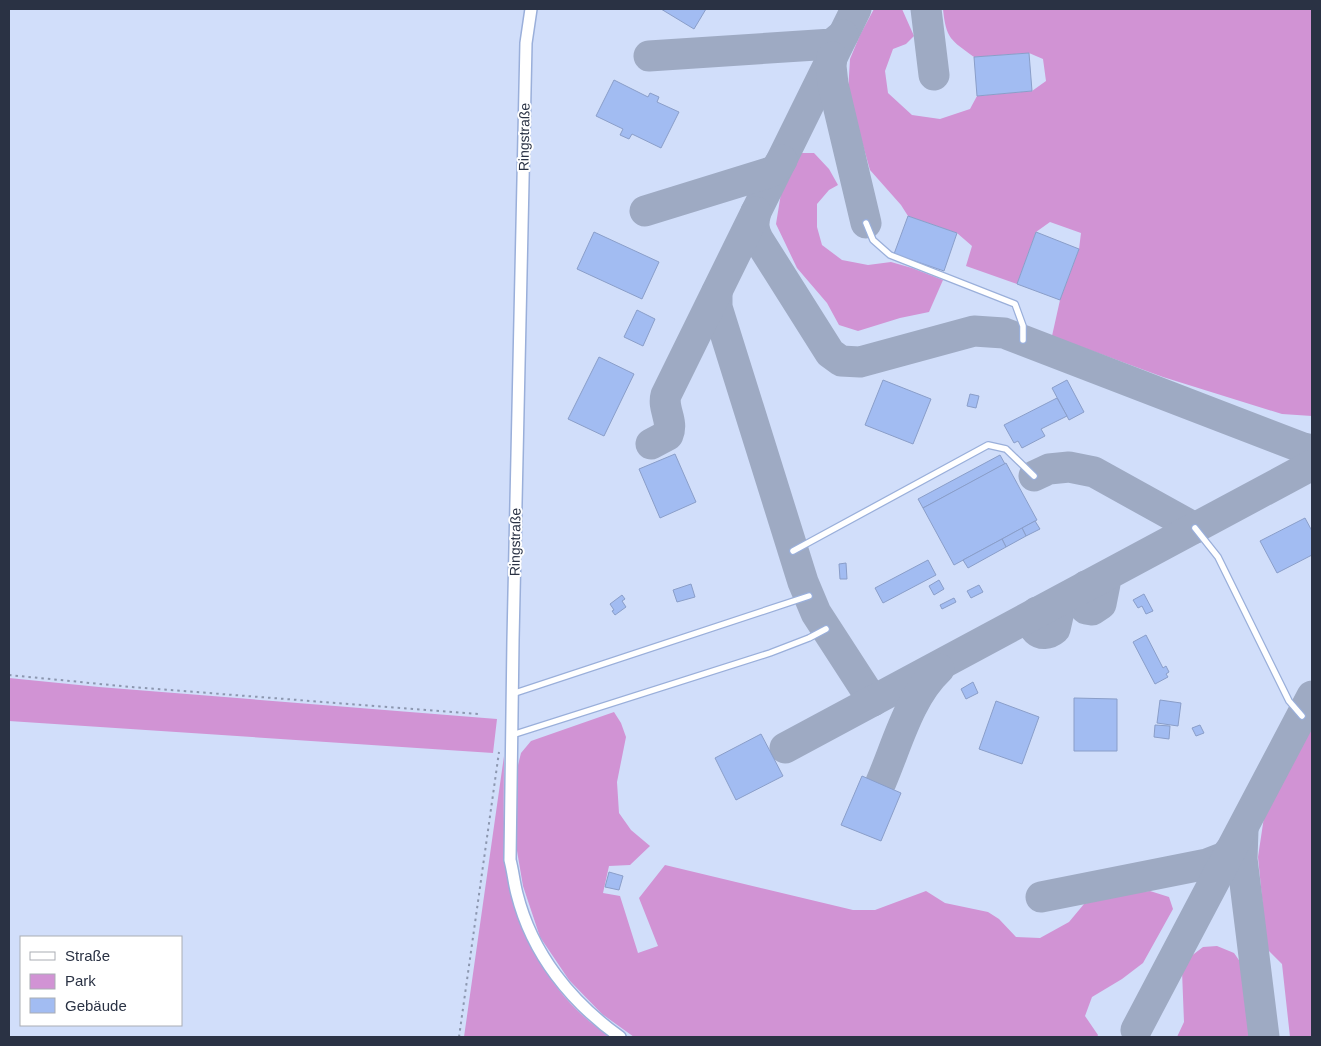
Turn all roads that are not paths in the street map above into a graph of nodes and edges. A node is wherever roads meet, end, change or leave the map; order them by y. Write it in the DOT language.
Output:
graph roads {
  1 [pos="531,9"];
  2 [pos="866,223"];
  3 [pos="1022,340"];
  4 [pos="1034,476"];
  5 [pos="1195,528"];
  6 [pos="793,552"];
  7 [pos="809,596"];
  8 [pos="826,629"];
  9 [pos="512,694"];
  10 [pos="1302,716"];
  11 [pos="512,735"];
  12 [pos="620,1037"];
  1 -- 9 [label="street, Ringstraße"];
  2 -- 3 [label="lane"];
  4 -- 6 [label="lane"];
  5 -- 10 [label="lane"];
  7 -- 9 [label="lane"];
  8 -- 11 [label="lane"];
  9 -- 11 [label="street, Ringstraße"];
  11 -- 12 [label="street, Ringstraße"];
}
